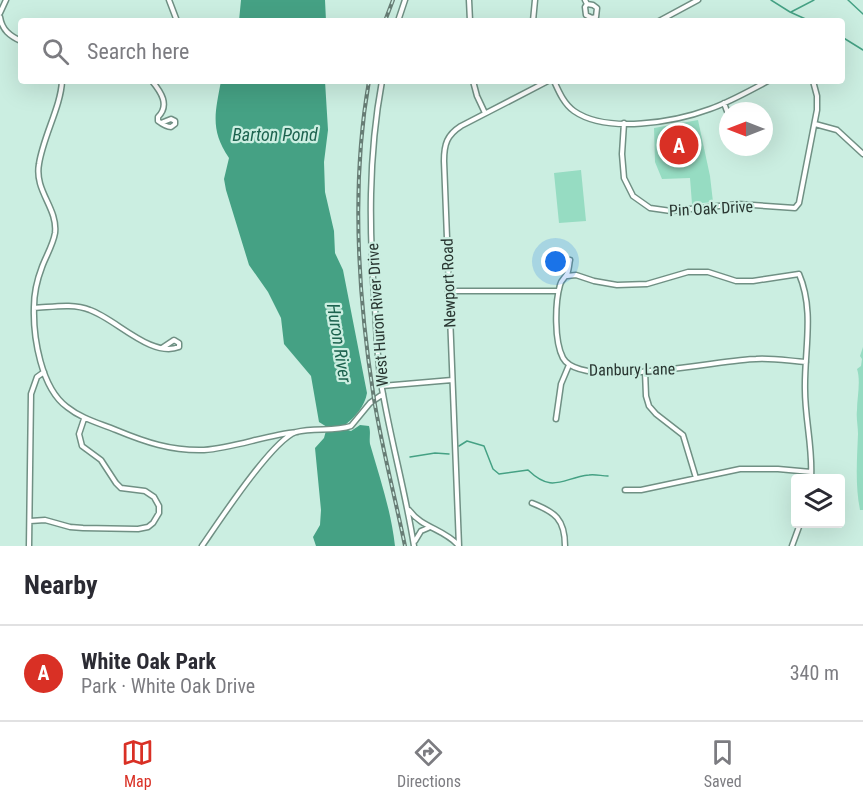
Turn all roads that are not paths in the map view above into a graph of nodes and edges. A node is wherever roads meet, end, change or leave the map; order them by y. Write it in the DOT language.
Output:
graph roads {
  1 [pos="6,0"];
  2 [pos="169,0"];
  3 [pos="405,0"];
  4 [pos="469,0"];
  5 [pos="535,0"];
  6 [pos="698,0"];
  7 [pos="0,15"];
  8 [pos="176,18"];
  9 [pos="399,18"];
  10 [pos="470,18"];
  11 [pos="533,18"];
  12 [pos="665,18"];
  13 [pos="18,39"];
  14 [pos="61,84"];
  15 [pos="154,84"];
  16 [pos="382,84"];
  17 [pos="473,84"];
  18 [pos="542,84"];
  19 [pos="556,84"];
  20 [pos="762,84"];
  21 [pos="814,84"];
  22 [pos="728,102"];
  23 [pos="719,106"];
  24 [pos="485,113"];
  25 [pos="161,123"];
  26 [pos="624,123"];
  27 [pos="815,124"];
  28 [pos="863,154"];
  29 [pos="570,260"];
  30 [pos="567,276"];
  31 [pos="448,291"];
  32 [pos="558,291"];
  33 [pos="34,308"];
  34 [pos="162,348"];
  35 [pos="807,362"];
  36 [pos="569,365"];
  37 [pos="645,371"];
  38 [pos="44,372"];
  39 [pos="452,380"];
  40 [pos="381,386"];
  41 [pos="383,394"];
  42 [pos="84,419"];
  43 [pos="556,419"];
  44 [pos="297,432"];
  45 [pos="811,472"];
  46 [pos="696,478"];
  47 [pos="625,490"];
  48 [pos="531,503"];
  49 [pos="408,509"];
  50 [pos="30,521"];
  51 [pos="428,528"];
  52 [pos="799,528"];
  53 [pos="29,546"];
  54 [pos="202,546"];
  55 [pos="414,546"];
  56 [pos="459,546"];
  57 [pos="565,546"];
  58 [pos="792,546"];
  1 -- 7 [label="street"];
  2 -- 8 [label="street"];
  3 -- 9 [label="street"];
  4 -- 10 [label="street"];
  5 -- 11 [label="street"];
  6 -- 12 [label="street"];
  7 -- 13 [label="street"];
  14 -- 33 [label="street"];
  15 -- 25 [label="street"];
  16 -- 40 [label="street, West Huron River Drive"];
  17 -- 24 [label="street"];
  18 -- 24 [label="street, Newport Road"];
  19 -- 26 [label="street"];
  20 -- 22 [label="street"];
  21 -- 27 [label="street"];
  23 -- 26 [label="street"];
  24 -- 31 [label="street, Newport Road"];
  26 -- 27 [label="street, Pin Oak Drive"];
  27 -- 28 [label="street"];
  29 -- 30 [label="street, Danbury Lane"];
  30 -- 32 [label="street, Danbury Lane"];
  30 -- 35 [label="street"];
  31 -- 32 [label="street"];
  31 -- 39 [label="street, Newport Road"];
  32 -- 36 [label="street, Danbury Lane"];
  33 -- 34 [label="street"];
  33 -- 38 [label="street"];
  35 -- 37 [label="street, Danbury Lane"];
  35 -- 45 [label="street"];
  36 -- 37 [label="street, Danbury Lane"];
  36 -- 43 [label="street"];
  37 -- 46 [label="street"];
  38 -- 42 [label="street"];
  38 -- 50 [label="street"];
  39 -- 40 [label="street"];
  39 -- 56 [label="street, Newport Road"];
  40 -- 41 [label="street, West Huron River Drive"];
  41 -- 44 [label="street"];
  41 -- 49 [label="street, West Huron River Drive"];
  42 -- 44 [label="street"];
  42 -- 50 [label="street"];
  44 -- 54 [label="street"];
  45 -- 46 [label="street"];
  46 -- 47 [label="street"];
  48 -- 57 [label="street"];
  49 -- 51 [label="street"];
  49 -- 55 [label="street, West Huron River Drive"];
  50 -- 53 [label="street"];
  51 -- 55 [label="street"];
  51 -- 56 [label="street"];
  52 -- 58 [label="street"];
}
